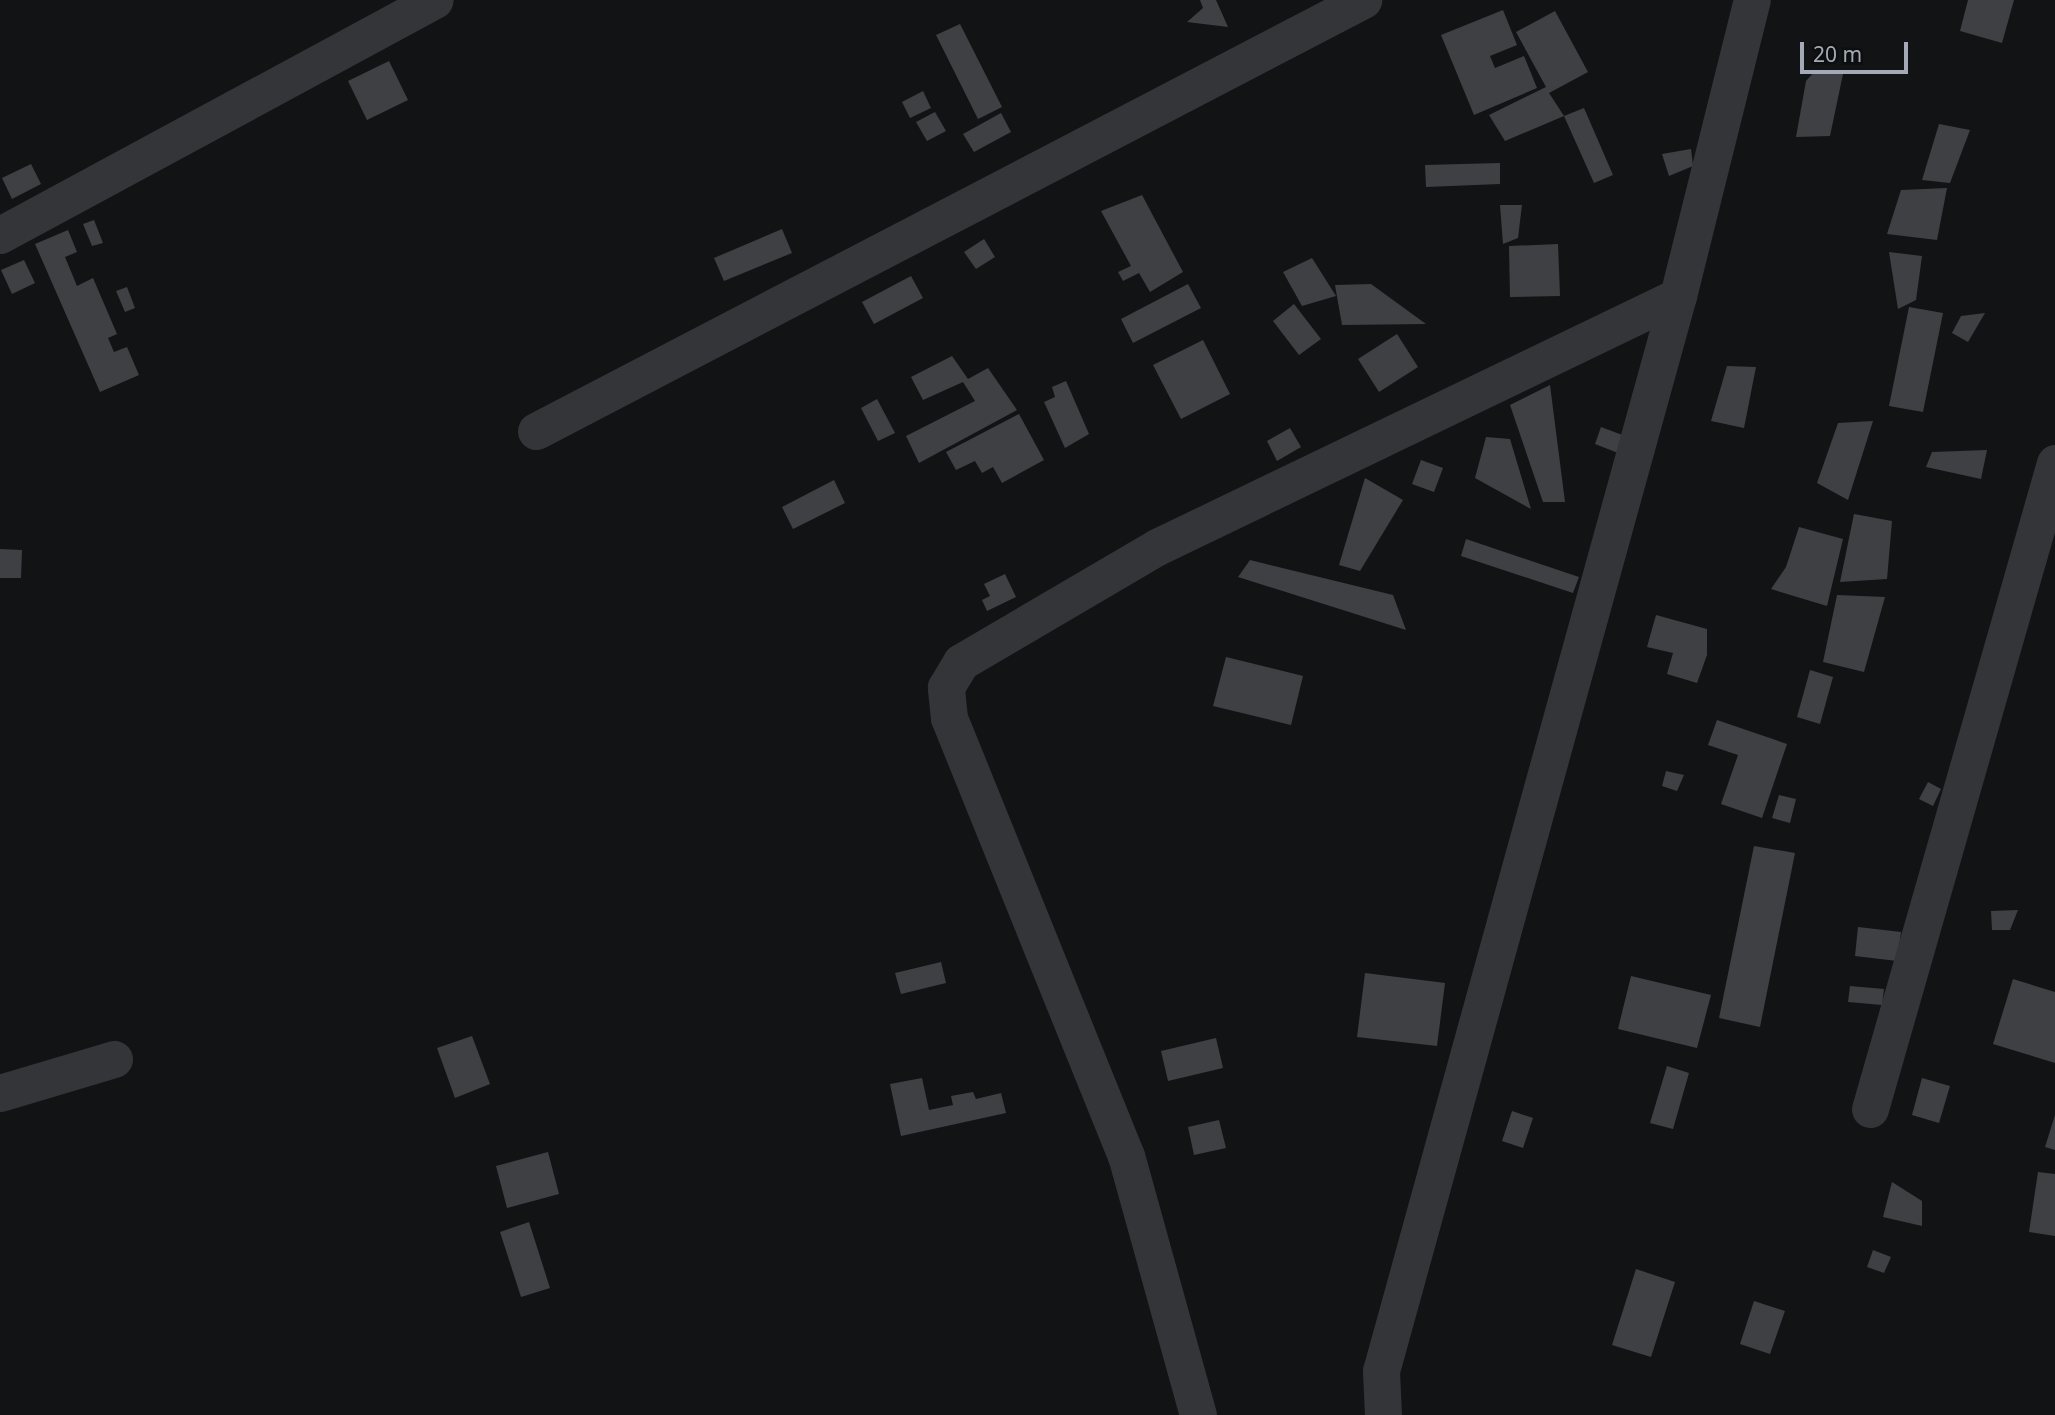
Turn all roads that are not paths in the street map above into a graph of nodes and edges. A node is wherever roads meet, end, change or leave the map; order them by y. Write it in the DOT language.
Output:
graph roads {
  1 [pos="435,0"];
  2 [pos="1363,0"];
  3 [pos="1752,0"];
  4 [pos="0,235"];
  5 [pos="1678,296"];
  6 [pos="536,431"];
  7 [pos="2055,463"];
  8 [pos="114,1059"];
  9 [pos="0,1093"];
  10 [pos="1870,1110"];
  11 [pos="1198,1415"];
  12 [pos="1383,1415"];
  1 -- 4 [label="street"];
  2 -- 6 [label="street"];
  3 -- 5 [label="street"];
  5 -- 11 [label="street"];
  5 -- 12 [label="street"];
  7 -- 10 [label="street"];
  8 -- 9 [label="street"];
}
